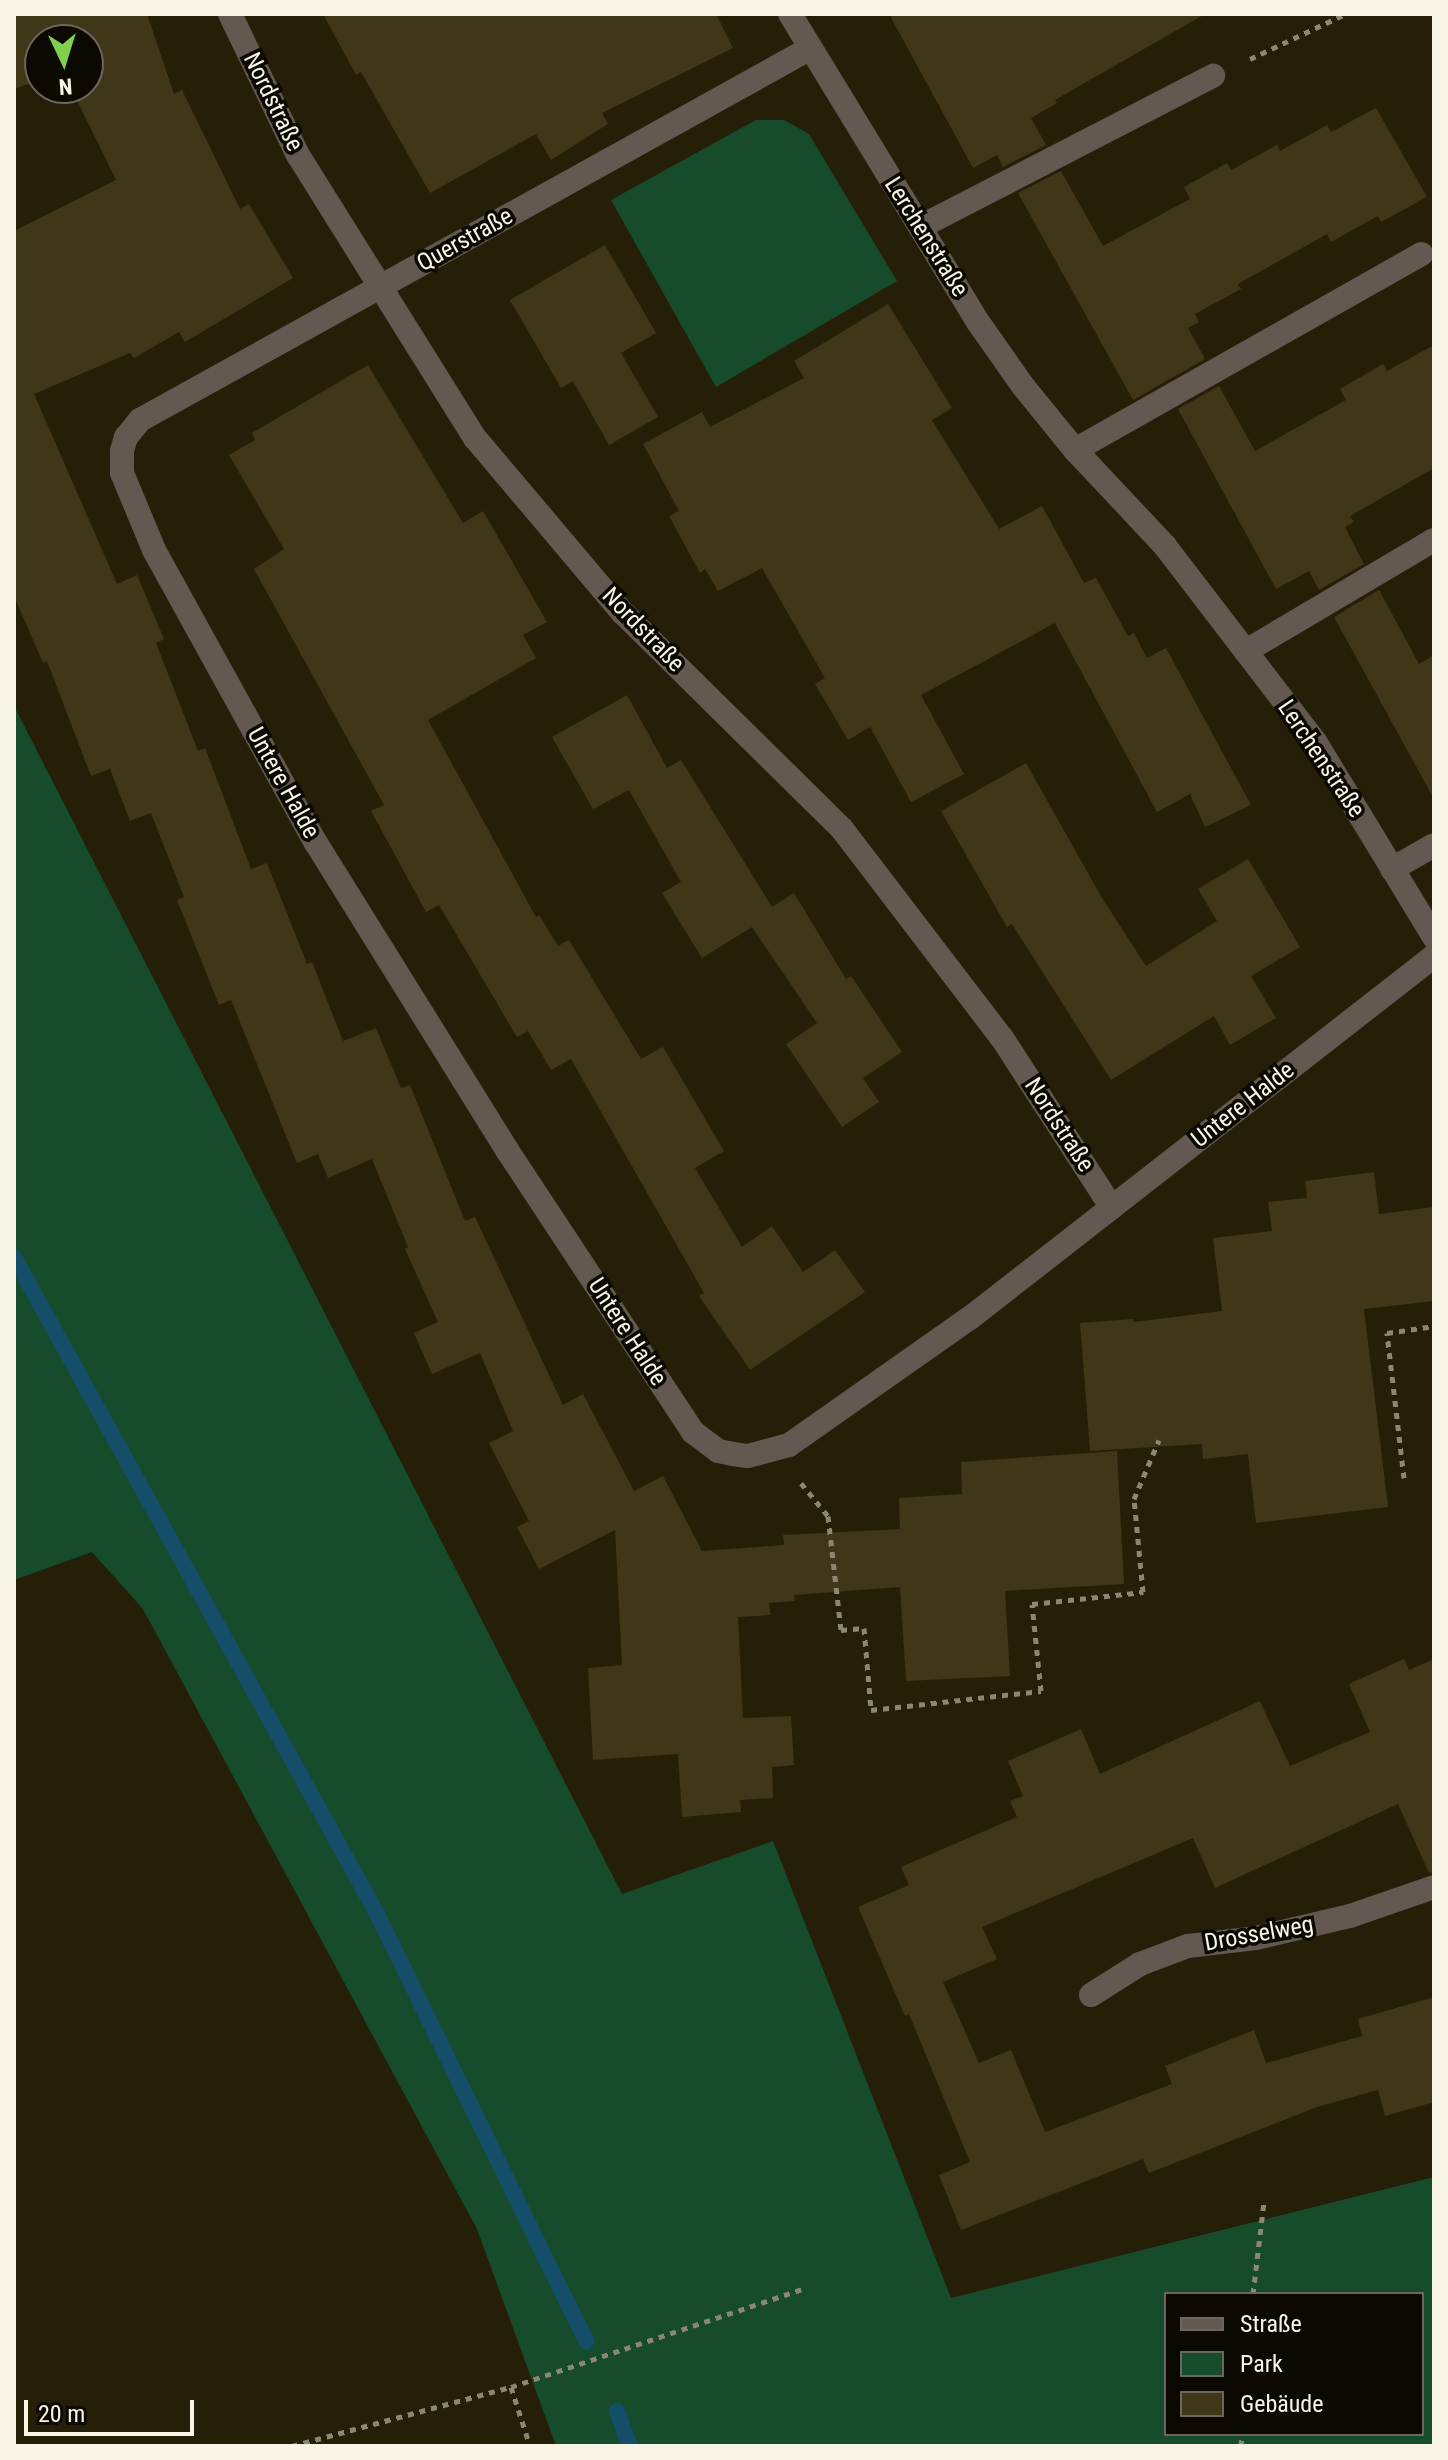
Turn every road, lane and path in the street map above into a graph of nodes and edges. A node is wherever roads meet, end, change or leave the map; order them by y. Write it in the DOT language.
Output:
graph roads {
  1 [pos="230,14"];
  2 [pos="790,14"];
  3 [pos="1345,14"];
  4 [pos="809,49"];
  5 [pos="1213,76"];
  6 [pos="920,227"];
  7 [pos="1421,254"];
  8 [pos="379,288"];
  9 [pos="126,437"];
  10 [pos="1075,450"];
  11 [pos="1434,540"];
  12 [pos="1246,651"];
  13 [pos="1434,845"];
  14 [pos="1392,869"];
  15 [pos="1434,937"];
  16 [pos="1434,956"];
  17 [pos="1112,1208"];
  18 [pos="1434,1326"];
  19 [pos="1159,1440"];
  20 [pos="772,1449"];
  21 [pos="1404,1478"];
  22 [pos="1434,1887"];
  23 [pos="1091,1995"];
  24 [pos="1264,2202"];
  25 [pos="805,2288"];
  26 [pos="1253,2292"];
  27 [pos="511,2387"];
  28 [pos="292,2446"];
  29 [pos="530,2446"];
  1 -- 8 [label="street, Nordstraße"];
  2 -- 4 [label="street, Lerchenstraße"];
  3 -- 5 [label="path"];
  4 -- 6 [label="street, Lerchenstraße"];
  4 -- 8 [label="street, Querstraße"];
  5 -- 6 [label="street"];
  6 -- 10 [label="street, Lerchenstraße"];
  7 -- 10 [label="street"];
  8 -- 9 [label="street, Querstraße"];
  8 -- 17 [label="street, Nordstraße"];
  9 -- 20 [label="street, Untere Halde"];
  10 -- 12 [label="street, Lerchenstraße"];
  11 -- 12 [label="street"];
  12 -- 14 [label="street, Lerchenstraße"];
  13 -- 14 [label="street"];
  14 -- 15 [label="street, Lerchenstraße"];
  16 -- 17 [label="street, Untere Halde"];
  17 -- 20 [label="street, Untere Halde"];
  18 -- 21 [label="path"];
  19 -- 20 [label="path"];
  22 -- 23 [label="street, Drosselweg"];
  24 -- 26 [label="path"];
  25 -- 27 [label="path"];
  27 -- 28 [label="path"];
  27 -- 29 [label="path"];
}
